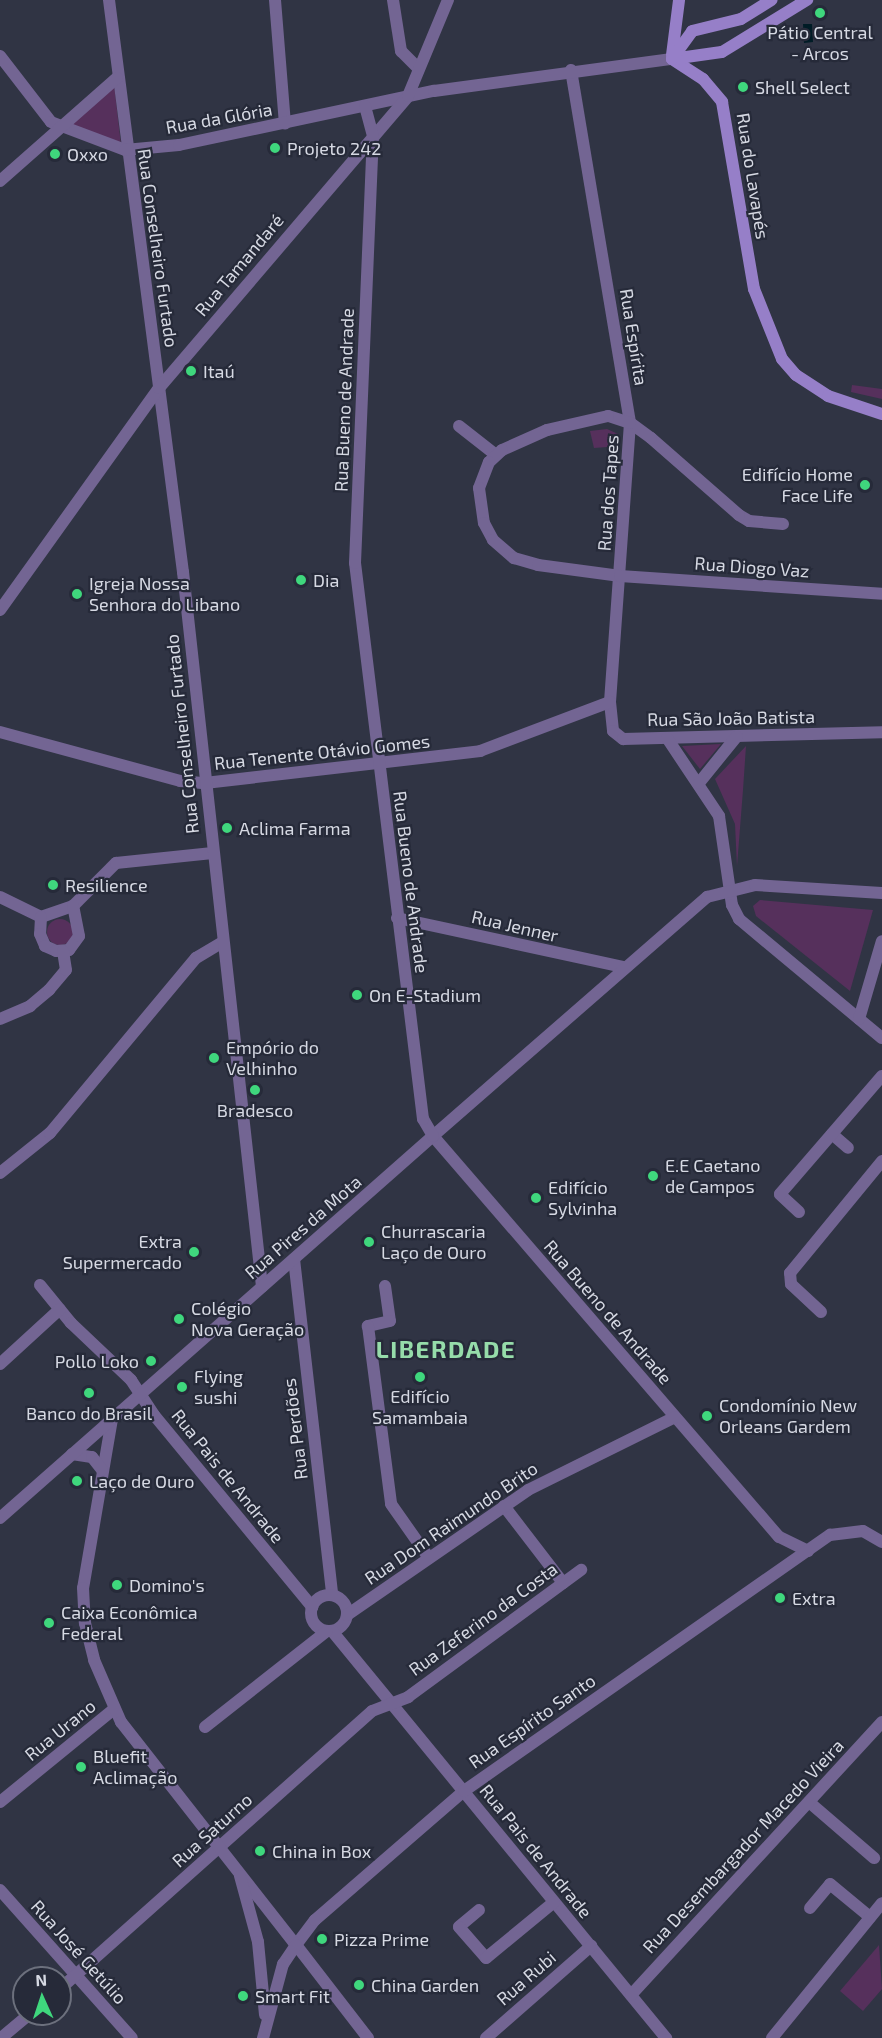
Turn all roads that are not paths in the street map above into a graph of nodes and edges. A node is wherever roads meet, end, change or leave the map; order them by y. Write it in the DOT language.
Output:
graph roads {
  1 [pos="109,0"];
  2 [pos="275,0"];
  3 [pos="393,0"];
  4 [pos="448,0"];
  5 [pos="679,0"];
  6 [pos="772,0"];
  7 [pos="807,0"];
  8 [pos="0,56"];
  9 [pos="672,59"];
  10 [pos="571,70"];
  11 [pos="418,72"];
  12 [pos="117,78"];
  13 [pos="434,92"];
  14 [pos="408,96"];
  15 [pos="365,106"];
  16 [pos="285,124"];
  17 [pos="61,129"];
  18 [pos="373,136"];
  19 [pos="158,147"];
  20 [pos="126,150"];
  21 [pos="129,176"];
  22 [pos="0,181"];
  23 [pos="159,388"];
  24 [pos="882,414"];
  25 [pos="630,423"];
  26 [pos="459,426"];
  27 [pos="496,455"];
  28 [pos="783,524"];
  29 [pos="620,576"];
  30 [pos="882,594"];
  31 [pos="0,610"];
  32 [pos="610,702"];
  33 [pos="0,732"];
  34 [pos="882,732"];
  35 [pos="737,736"];
  36 [pos="667,738"];
  37 [pos="377,764"];
  38 [pos="205,783"];
  39 [pos="699,783"];
  40 [pos="212,853"];
  41 [pos="729,890"];
  42 [pos="882,893"];
  43 [pos="0,897"];
  44 [pos="73,906"];
  45 [pos="41,917"];
  46 [pos="398,918"];
  47 [pos="882,941"];
  48 [pos="223,942"];
  49 [pos="63,951"];
  50 [pos="880,962"];
  51 [pos="598,964"];
  52 [pos="624,967"];
  53 [pos="602,986"];
  54 [pos="0,1019"];
  55 [pos="859,1019"];
  56 [pos="882,1038"];
  57 [pos="882,1077"];
  58 [pos="832,1134"];
  59 [pos="433,1136"];
  60 [pos="848,1148"];
  61 [pos="882,1161"];
  62 [pos="0,1173"];
  63 [pos="800,1212"];
  64 [pos="294,1259"];
  65 [pos="40,1285"];
  66 [pos="385,1286"];
  67 [pos="262,1287"];
  68 [pos="60,1310"];
  69 [pos="821,1312"];
  70 [pos="0,1364"];
  71 [pos="141,1393"];
  72 [pos="675,1417"];
  73 [pos="112,1419"];
  74 [pos="72,1454"];
  75 [pos="102,1470"];
  76 [pos="504,1506"];
  77 [pos="0,1518"];
  78 [pos="882,1542"];
  79 [pos="808,1551"];
  80 [pos="429,1558"];
  81 [pos="581,1570"];
  82 [pos="563,1583"];
  83 [pos="332,1596"];
  84 [pos="312,1608"];
  85 [pos="346,1616"];
  86 [pos="330,1631"];
  87 [pos="392,1704"];
  88 [pos="114,1709"];
  89 [pos="882,1722"];
  90 [pos="205,1727"];
  91 [pos="464,1791"];
  92 [pos="0,1802"];
  93 [pos="809,1802"];
  94 [pos="221,1847"];
  95 [pos="874,1858"];
  96 [pos="239,1869"];
  97 [pos="0,1890"];
  98 [pos="554,1902"];
  99 [pos="882,1903"];
  100 [pos="810,1908"];
  101 [pos="478,1910"];
  102 [pos="870,1917"];
  103 [pos="296,1945"];
  104 [pos="591,1946"];
  105 [pos="76,1976"];
  106 [pos="72,1979"];
  107 [pos="631,1995"];
  108 [pos="16,2026"];
  109 [pos="264,2036"];
  110 [pos="1,2038"];
  111 [pos="132,2038"];
  112 [pos="368,2038"];
  113 [pos="486,2038"];
  114 [pos="666,2038"];
  115 [pos="771,2038"];
  1 -- 12 [label="street, Rua Conselheiro Furtado"];
  2 -- 16 [label="street"];
  3 -- 11 [label="street"];
  4 -- 11 [label="street, Rua Tamandaré"];
  5 -- 9 [label="main road"];
  6 -- 9 [label="main road"];
  7 -- 9 [label="main road"];
  8 -- 17 [label="street, Rua da Glória"];
  9 -- 10 [label="street"];
  9 -- 24 [label="main road, Rua do Lavapés"];
  10 -- 13 [label="street"];
  10 -- 25 [label="street, Rua Espírita"];
  11 -- 13 [label="street"];
  11 -- 14 [label="street, Rua Tamandaré"];
  12 -- 17 [label="street"];
  12 -- 20 [label="street, Rua Conselheiro Furtado"];
  13 -- 14 [label="street"];
  14 -- 15 [label="street, Rua da Glória"];
  14 -- 18 [label="street, Rua Tamandaré"];
  15 -- 16 [label="street, Rua da Glória"];
  15 -- 18 [label="street, Rua Bueno de Andrade"];
  16 -- 19 [label="street, Rua da Glória"];
  17 -- 20 [label="street, Rua da Glória"];
  17 -- 22 [label="street"];
  18 -- 23 [label="street, Rua Tamandaré"];
  18 -- 37 [label="street, Rua Bueno de Andrade"];
  19 -- 20 [label="street, Rua da Glória"];
  19 -- 21 [label="street"];
  20 -- 21 [label="street, Rua Conselheiro Furtado"];
  21 -- 23 [label="street, Rua Conselheiro Furtado"];
  23 -- 31 [label="street, Rua Tamandaré"];
  23 -- 38 [label="street, Rua Conselheiro Furtado"];
  25 -- 27 [label="street, Rua dos Tapes"];
  25 -- 28 [label="street"];
  25 -- 29 [label="street, Rua dos Tapes"];
  26 -- 27 [label="street"];
  27 -- 29 [label="street, Rua dos Tapes"];
  29 -- 30 [label="street, Rua Diogo Vaz"];
  29 -- 32 [label="street"];
  32 -- 36 [label="street, Rua São João Batista"];
  32 -- 37 [label="street, Rua Tenente Otávio Gomes"];
  33 -- 38 [label="street, Rua Tenente Otávio Gomes"];
  34 -- 35 [label="street, Rua São João Batista"];
  35 -- 36 [label="street, Rua São João Batista"];
  35 -- 39 [label="street"];
  36 -- 39 [label="street"];
  37 -- 38 [label="street, Rua Tenente Otávio Gomes"];
  37 -- 46 [label="street, Rua Bueno de Andrade"];
  38 -- 40 [label="street, Rua Conselheiro Furtado"];
  39 -- 41 [label="street"];
  40 -- 44 [label="street"];
  40 -- 48 [label="street, Rua Conselheiro Furtado"];
  41 -- 42 [label="street, Rua Pires da Mota"];
  41 -- 52 [label="street, Rua Pires da Mota"];
  41 -- 55 [label="street"];
  43 -- 45 [label="street"];
  44 -- 45 [label="street"];
  44 -- 49 [label="street"];
  45 -- 49 [label="street"];
  46 -- 51 [label="street, Rua Jenner"];
  46 -- 59 [label="street, Rua Bueno de Andrade"];
  47 -- 50 [label="street"];
  48 -- 62 [label="street"];
  48 -- 67 [label="street, Rua Conselheiro Furtado"];
  49 -- 54 [label="street"];
  50 -- 55 [label="street"];
  51 -- 52 [label="street, Rua Jenner"];
  51 -- 53 [label="street"];
  52 -- 53 [label="street, Rua Pires da Mota"];
  53 -- 59 [label="street, Rua Pires da Mota"];
  55 -- 56 [label="street"];
  57 -- 58 [label="street"];
  58 -- 60 [label="street"];
  58 -- 63 [label="street"];
  59 -- 64 [label="street, Rua Pires da Mota"];
  59 -- 72 [label="street, Rua Bueno de Andrade"];
  61 -- 69 [label="street"];
  64 -- 67 [label="street, Rua Pires da Mota"];
  64 -- 83 [label="street, Rua Perdões"];
  65 -- 68 [label="street, Rua Pais de Andrade"];
  66 -- 80 [label="street"];
  67 -- 71 [label="street, Rua Pires da Mota"];
  68 -- 70 [label="street"];
  68 -- 71 [label="street, Rua Pais de Andrade"];
  71 -- 73 [label="street, Rua Pires da Mota"];
  71 -- 84 [label="street, Rua Pais de Andrade"];
  72 -- 76 [label="street, Rua Dom Raimundo Brito"];
  72 -- 79 [label="street, Rua Bueno de Andrade"];
  73 -- 74 [label="street, Rua Pires da Mota"];
  73 -- 75 [label="street"];
  74 -- 75 [label="street"];
  74 -- 77 [label="street, Rua Pires da Mota"];
  75 -- 88 [label="street"];
  76 -- 80 [label="street, Rua Dom Raimundo Brito"];
  76 -- 82 [label="street"];
  78 -- 79 [label="street, Rua Espírito Santo"];
  79 -- 91 [label="street, Rua Espírito Santo"];
  80 -- 85 [label="street, Rua Dom Raimundo Brito"];
  81 -- 82 [label="street, Rua Zeferino da Costa"];
  82 -- 87 [label="street, Rua Zeferino da Costa"];
  83 -- 84 [label="street"];
  83 -- 85 [label="street"];
  84 -- 86 [label="street"];
  85 -- 86 [label="street"];
  86 -- 87 [label="street, Rua Pais de Andrade"];
  86 -- 90 [label="street"];
  87 -- 91 [label="street, Rua Pais de Andrade"];
  87 -- 94 [label="street, Rua Saturno"];
  88 -- 92 [label="street, Rua Urano"];
  88 -- 94 [label="street"];
  89 -- 93 [label="street, Rua Desembargador Macedo Vieira"];
  91 -- 98 [label="street, Rua Pais de Andrade"];
  91 -- 103 [label="street, Rua Espírito Santo"];
  93 -- 95 [label="street"];
  93 -- 107 [label="street, Rua Desembargador Macedo Vieira"];
  94 -- 96 [label="street"];
  94 -- 105 [label="street, Rua Saturno"];
  96 -- 103 [label="street"];
  96 -- 109 [label="street"];
  97 -- 105 [label="street, Rua José Getúlio"];
  98 -- 101 [label="street"];
  98 -- 104 [label="street, Rua Pais de Andrade"];
  99 -- 102 [label="street"];
  100 -- 102 [label="street"];
  102 -- 115 [label="street"];
  103 -- 109 [label="street, Rua Espírito Santo"];
  103 -- 112 [label="street"];
  104 -- 107 [label="street, Rua Pais de Andrade"];
  104 -- 113 [label="street, Rua Rubi"];
  105 -- 106 [label="street, Rua Saturno"];
  105 -- 111 [label="street, Rua José Getúlio"];
  107 -- 114 [label="street, Rua Pais de Andrade"];
  108 -- 110 [label="street"];
}
